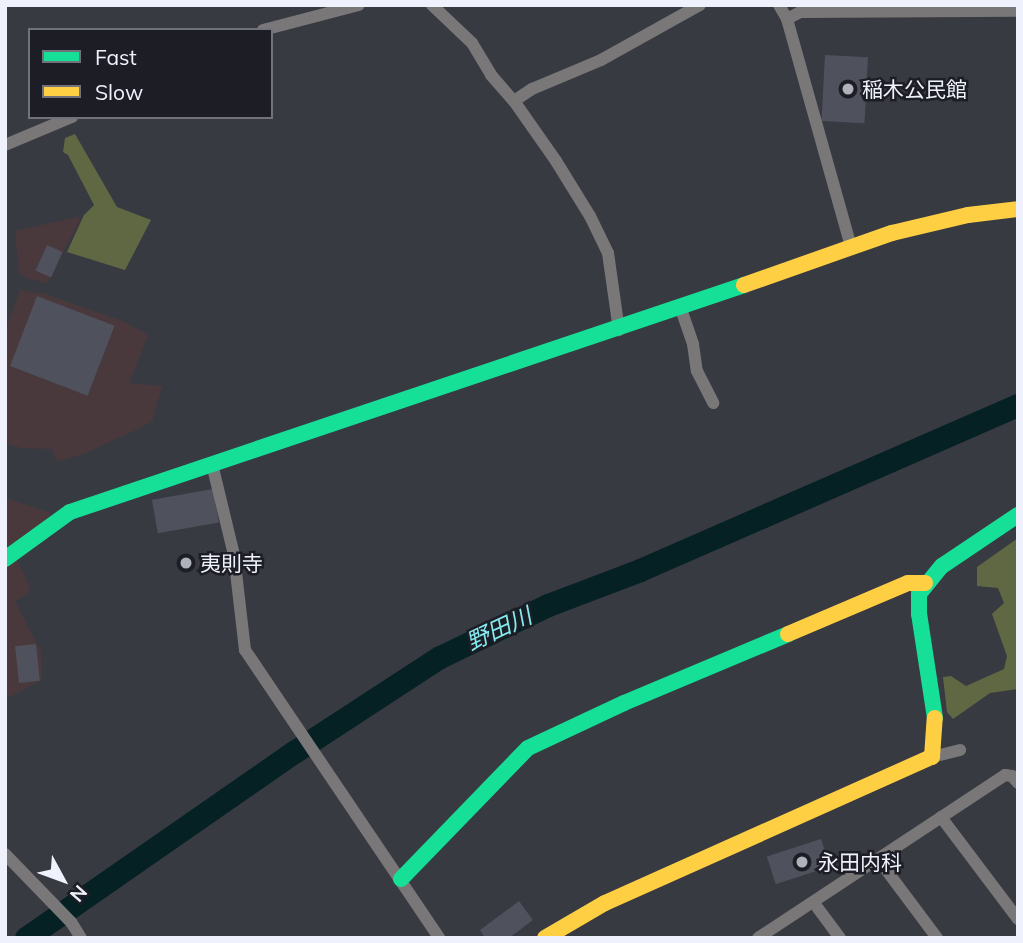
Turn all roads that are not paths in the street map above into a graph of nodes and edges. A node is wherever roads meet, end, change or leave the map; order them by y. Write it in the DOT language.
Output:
graph roads {
  1 [pos="359,5"];
  2 [pos="432,5"];
  3 [pos="700,5"];
  4 [pos="779,5"];
  5 [pos="1018,11"];
  6 [pos="788,19"];
  7 [pos="270,28"];
  8 [pos="514,102"];
  9 [pos="67,119"];
  10 [pos="5,145"];
  11 [pos="1018,209"];
  12 [pos="851,247"];
  13 [pos="681,309"];
  14 [pos="619,330"];
  15 [pos="713,403"];
  16 [pos="212,464"];
  17 [pos="1018,515"];
  18 [pos="5,559"];
  19 [pos="925,583"];
  20 [pos="960,750"];
  21 [pos="932,757"];
  22 [pos="1018,783"];
  23 [pos="941,817"];
  24 [pos="5,853"];
  25 [pos="878,859"];
  26 [pos="401,879"];
  27 [pos="814,903"];
  28 [pos="1018,919"];
  29 [pos="80,938"];
  30 [pos="439,938"];
  31 [pos="545,938"];
  32 [pos="758,938"];
  33 [pos="840,938"];
  34 [pos="937,938"];
  1 -- 7 [label="street"];
  2 -- 8 [label="street"];
  3 -- 8 [label="street"];
  4 -- 6 [label="street"];
  5 -- 6 [label="street"];
  6 -- 12 [label="street"];
  8 -- 14 [label="street"];
  9 -- 10 [label="street"];
  11 -- 12 [label="street"];
  12 -- 13 [label="street"];
  13 -- 14 [label="street"];
  13 -- 15 [label="street"];
  14 -- 16 [label="street"];
  16 -- 18 [label="street"];
  16 -- 26 [label="street"];
  17 -- 19 [label="street"];
  19 -- 21 [label="street"];
  19 -- 26 [label="street"];
  20 -- 21 [label="street"];
  21 -- 31 [label="street"];
  22 -- 23 [label="street"];
  23 -- 25 [label="street"];
  23 -- 28 [label="street"];
  24 -- 29 [label="street"];
  25 -- 27 [label="street"];
  25 -- 34 [label="street"];
  26 -- 30 [label="street"];
  27 -- 32 [label="street"];
  27 -- 33 [label="street"];
}
